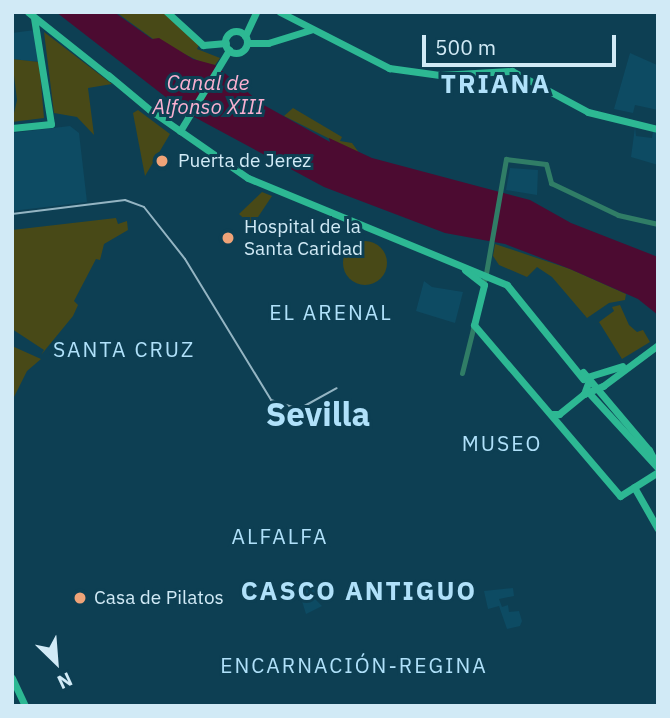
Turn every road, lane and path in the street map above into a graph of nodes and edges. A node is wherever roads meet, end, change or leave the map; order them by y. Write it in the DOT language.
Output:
graph roads {
  1 [pos="167,12"];
  2 [pos="256,12"];
  3 [pos="280,12"];
  4 [pos="32,14"];
  5 [pos="42,27"];
  6 [pos="310,30"];
  7 [pos="244,35"];
  8 [pos="228,53"];
  9 [pos="12,128"];
  10 [pos="658,129"];
  11 [pos="180,131"];
  12 [pos="658,224"];
  13 [pos="485,281"];
  14 [pos="474,326"];
  15 [pos="656,347"];
  16 [pos="462,373"];
  17 [pos="592,383"];
  18 [pos="587,393"];
  19 [pos="552,414"];
  20 [pos="655,465"];
  21 [pos="634,487"];
  22 [pos="658,528"];
  23 [pos="12,678"];
  24 [pos="25,706"];
  1 -- 8 [label="main road"];
  2 -- 7 [label="main road"];
  3 -- 6 [label="main road"];
  4 -- 5 [label="main road"];
  5 -- 9 [label="main road"];
  5 -- 11 [label="main road"];
  6 -- 7 [label="main road"];
  6 -- 10 [label="main road"];
  7 -- 8 [label="main road"];
  7 -- 8 [label="main road"];
  8 -- 11 [label="main road"];
  11 -- 13 [label="main road"];
  12 -- 13 [label="street"];
  13 -- 14 [label="main road"];
  13 -- 17 [label="main road"];
  14 -- 16 [label="street"];
  14 -- 19 [label="main road"];
  15 -- 17 [label="main road"];
  17 -- 18 [label="main road"];
  17 -- 20 [label="main road"];
  17 -- 20 [label="main road"];
  18 -- 19 [label="main road"];
  18 -- 20 [label="main road"];
  19 -- 21 [label="main road"];
  20 -- 21 [label="main road"];
  21 -- 22 [label="main road"];
  23 -- 24 [label="main road"];
}
